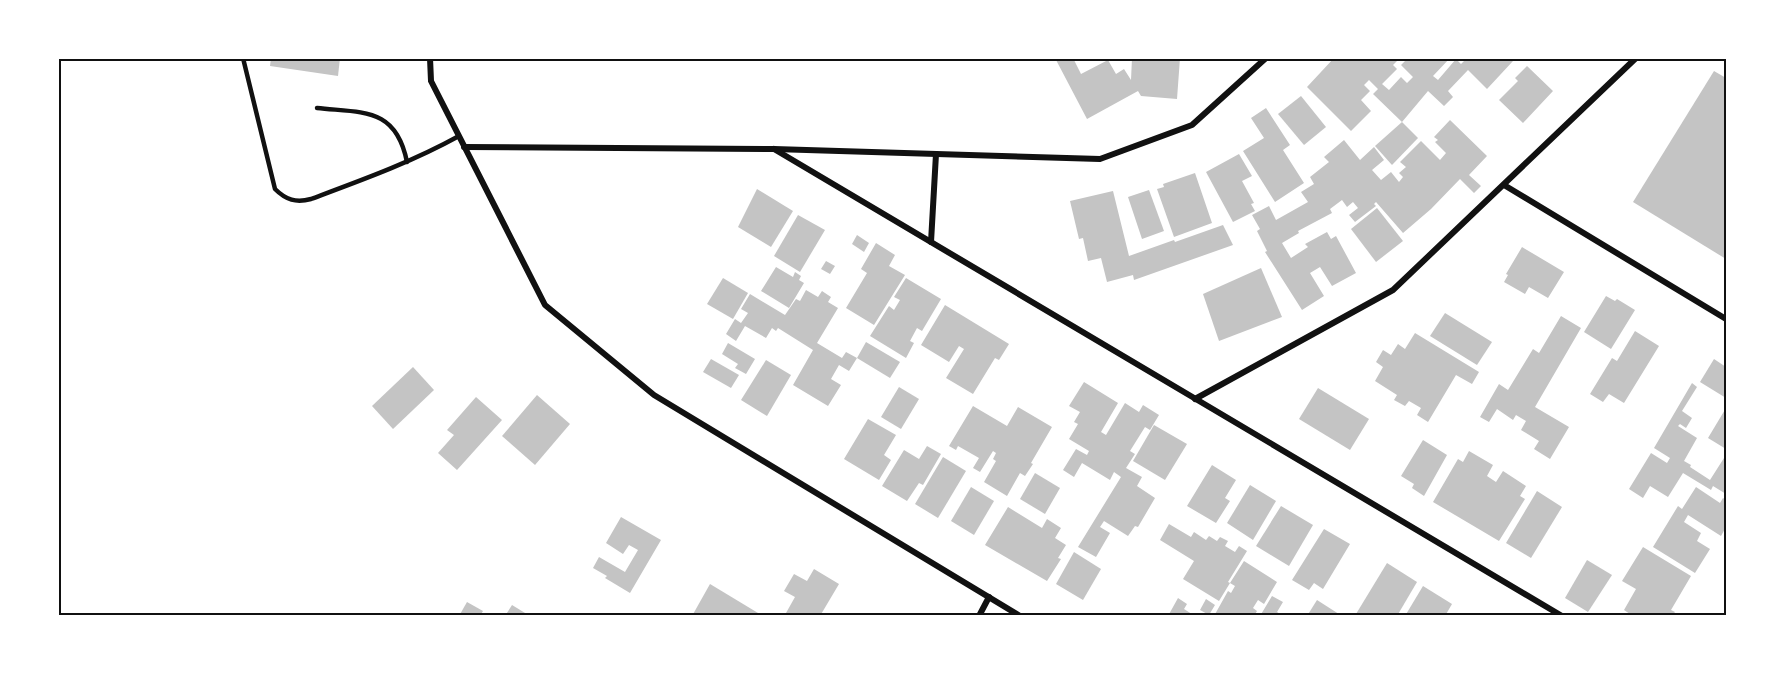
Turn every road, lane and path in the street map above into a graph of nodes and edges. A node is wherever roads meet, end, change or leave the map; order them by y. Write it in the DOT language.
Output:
graph roads {
  1 [pos="243,58"];
  2 [pos="430,58"];
  3 [pos="1266,58"];
  4 [pos="1636,58"];
  5 [pos="1260,62"];
  6 [pos="316,108"];
  7 [pos="459,136"];
  8 [pos="464,147"];
  9 [pos="774,149"];
  10 [pos="936,154"];
  11 [pos="407,162"];
  12 [pos="1504,185"];
  13 [pos="931,242"];
  14 [pos="1726,319"];
  15 [pos="1195,399"];
  16 [pos="989,597"];
  17 [pos="979,615"];
  18 [pos="1020,615"];
  19 [pos="1562,615"];
  1 -- 11 [label="lane"];
  2 -- 7 [label="street"];
  3 -- 5 [label="street"];
  4 -- 12 [label="street"];
  5 -- 10 [label="street"];
  6 -- 11 [label="lane"];
  7 -- 8 [label="street"];
  7 -- 11 [label="lane"];
  8 -- 9 [label="street"];
  8 -- 16 [label="street"];
  9 -- 10 [label="street"];
  9 -- 13 [label="street"];
  10 -- 13 [label="street"];
  12 -- 14 [label="street"];
  12 -- 15 [label="street"];
  13 -- 15 [label="street"];
  15 -- 19 [label="street"];
  16 -- 17 [label="street"];
  16 -- 18 [label="street"];
}
